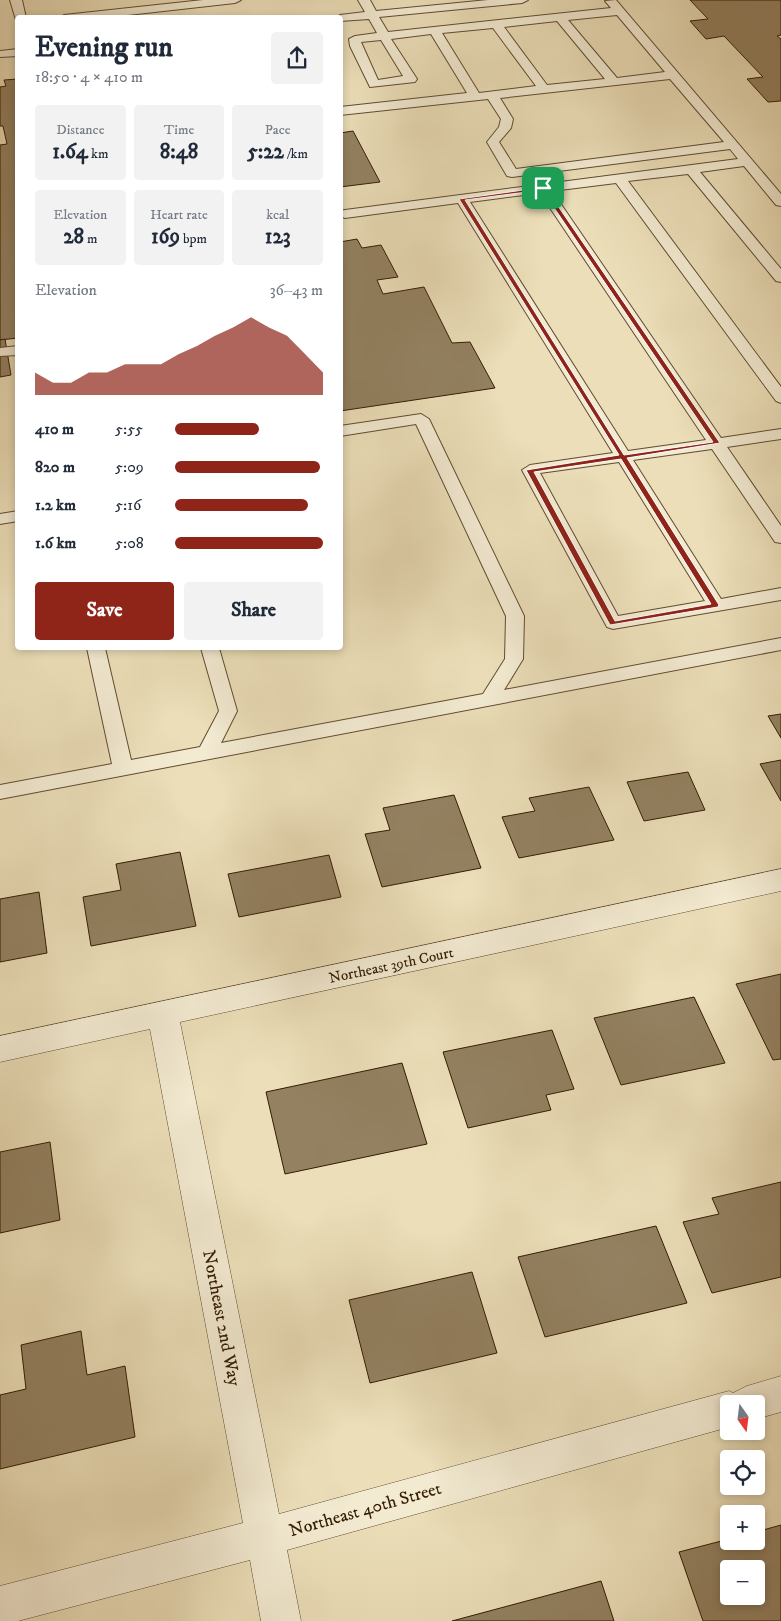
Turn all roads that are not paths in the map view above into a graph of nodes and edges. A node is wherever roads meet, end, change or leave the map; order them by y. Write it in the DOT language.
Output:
graph roads {
  1 [pos="16,0"];
  2 [pos="235,0"];
  3 [pos="364,0"];
  4 [pos="522,0"];
  5 [pos="610,0"];
  6 [pos="619,11"];
  7 [pos="19,15"];
  8 [pos="92,15"];
  9 [pos="373,15"];
  10 [pos="560,17"];
  11 [pos="343,18"];
  12 [pos="496,24"];
  13 [pos="434,30"];
  14 [pos="384,36"];
  15 [pos="15,52"];
  16 [pos="0,54"];
  17 [pos="673,75"];
  18 [pos="613,81"];
  19 [pos="544,89"];
  20 [pos="492,95"];
  21 [pos="475,96"];
  22 [pos="343,111"];
  23 [pos="733,145"];
  24 [pos="747,162"];
  25 [pos="692,169"];
  26 [pos="619,178"];
  27 [pos="543,188"];
  28 [pos="462,199"];
  29 [pos="781,202"];
  30 [pos="345,214"];
  31 [pos="781,278"];
  32 [pos="15,350"];
  33 [pos="0,352"];
  34 [pos="781,398"];
  35 [pos="343,431"];
  36 [pos="781,434"];
  37 [pos="717,443"];
  38 [pos="623,457"];
  39 [pos="15,516"];
  40 [pos="0,518"];
  41 [pos="781,538"];
  42 [pos="781,594"];
  43 [pos="716,605"];
  44 [pos="781,644"];
  45 [pos="96,650"];
  46 [pos="211,650"];
  47 [pos="489,699"];
  48 [pos="206,754"];
  49 [pos="123,769"];
  50 [pos="0,792"];
  51 [pos="781,880"];
  52 [pos="163,1015"];
  53 [pos="0,1049"];
  54 [pos="781,1394"];
  55 [pos="765,1399"];
  56 [pos="720,1411"];
  57 [pos="265,1537"];
  58 [pos="0,1606"];
  59 [pos="281,1621"];
  1 -- 7 [label="lane"];
  2 -- 8 [label="lane"];
  3 -- 9 [label="lane"];
  4 -- 9 [label="lane"];
  5 -- 6 [label="lane"];
  6 -- 10 [label="lane"];
  6 -- 17 [label="lane"];
  9 -- 11 [label="lane"];
  9 -- 14 [label="lane"];
  10 -- 12 [label="lane"];
  10 -- 18 [label="lane"];
  12 -- 13 [label="lane"];
  12 -- 19 [label="lane"];
  13 -- 14 [label="lane"];
  13 -- 21 [label="lane"];
  14 -- 14 [label="lane"];
  15 -- 16 [label="lane"];
  17 -- 18 [label="lane"];
  17 -- 23 [label="lane"];
  18 -- 19 [label="lane"];
  19 -- 20 [label="lane"];
  20 -- 21 [label="lane"];
  20 -- 23 [label="lane"];
  21 -- 22 [label="lane"];
  23 -- 24 [label="lane"];
  24 -- 25 [label="lane"];
  24 -- 29 [label="lane"];
  25 -- 26 [label="lane"];
  25 -- 31 [label="lane"];
  26 -- 27 [label="lane"];
  26 -- 34 [label="lane"];
  27 -- 28 [label="lane"];
  27 -- 37 [label="lane"];
  28 -- 30 [label="lane"];
  28 -- 38 [label="lane"];
  32 -- 33 [label="lane"];
  35 -- 47 [label="lane"];
  36 -- 37 [label="lane"];
  37 -- 38 [label="lane"];
  37 -- 41 [label="lane"];
  38 -- 43 [label="lane"];
  38 -- 43 [label="lane"];
  39 -- 40 [label="lane"];
  42 -- 43 [label="lane"];
  44 -- 47 [label="lane"];
  45 -- 49 [label="lane"];
  46 -- 48 [label="lane"];
  47 -- 48 [label="lane"];
  48 -- 49 [label="lane"];
  49 -- 50 [label="lane"];
  51 -- 52 [label="street, Northeast 39th Court"];
  52 -- 53 [label="street, Northeast 39th Court"];
  52 -- 57 [label="street, Northeast 2nd Way"];
  54 -- 55 [label="street"];
  56 -- 57 [label="street, Northeast 40th Street"];
  57 -- 58 [label="street, Northeast 40th Street"];
  57 -- 59 [label="street, Northeast 2nd Way"];
}
